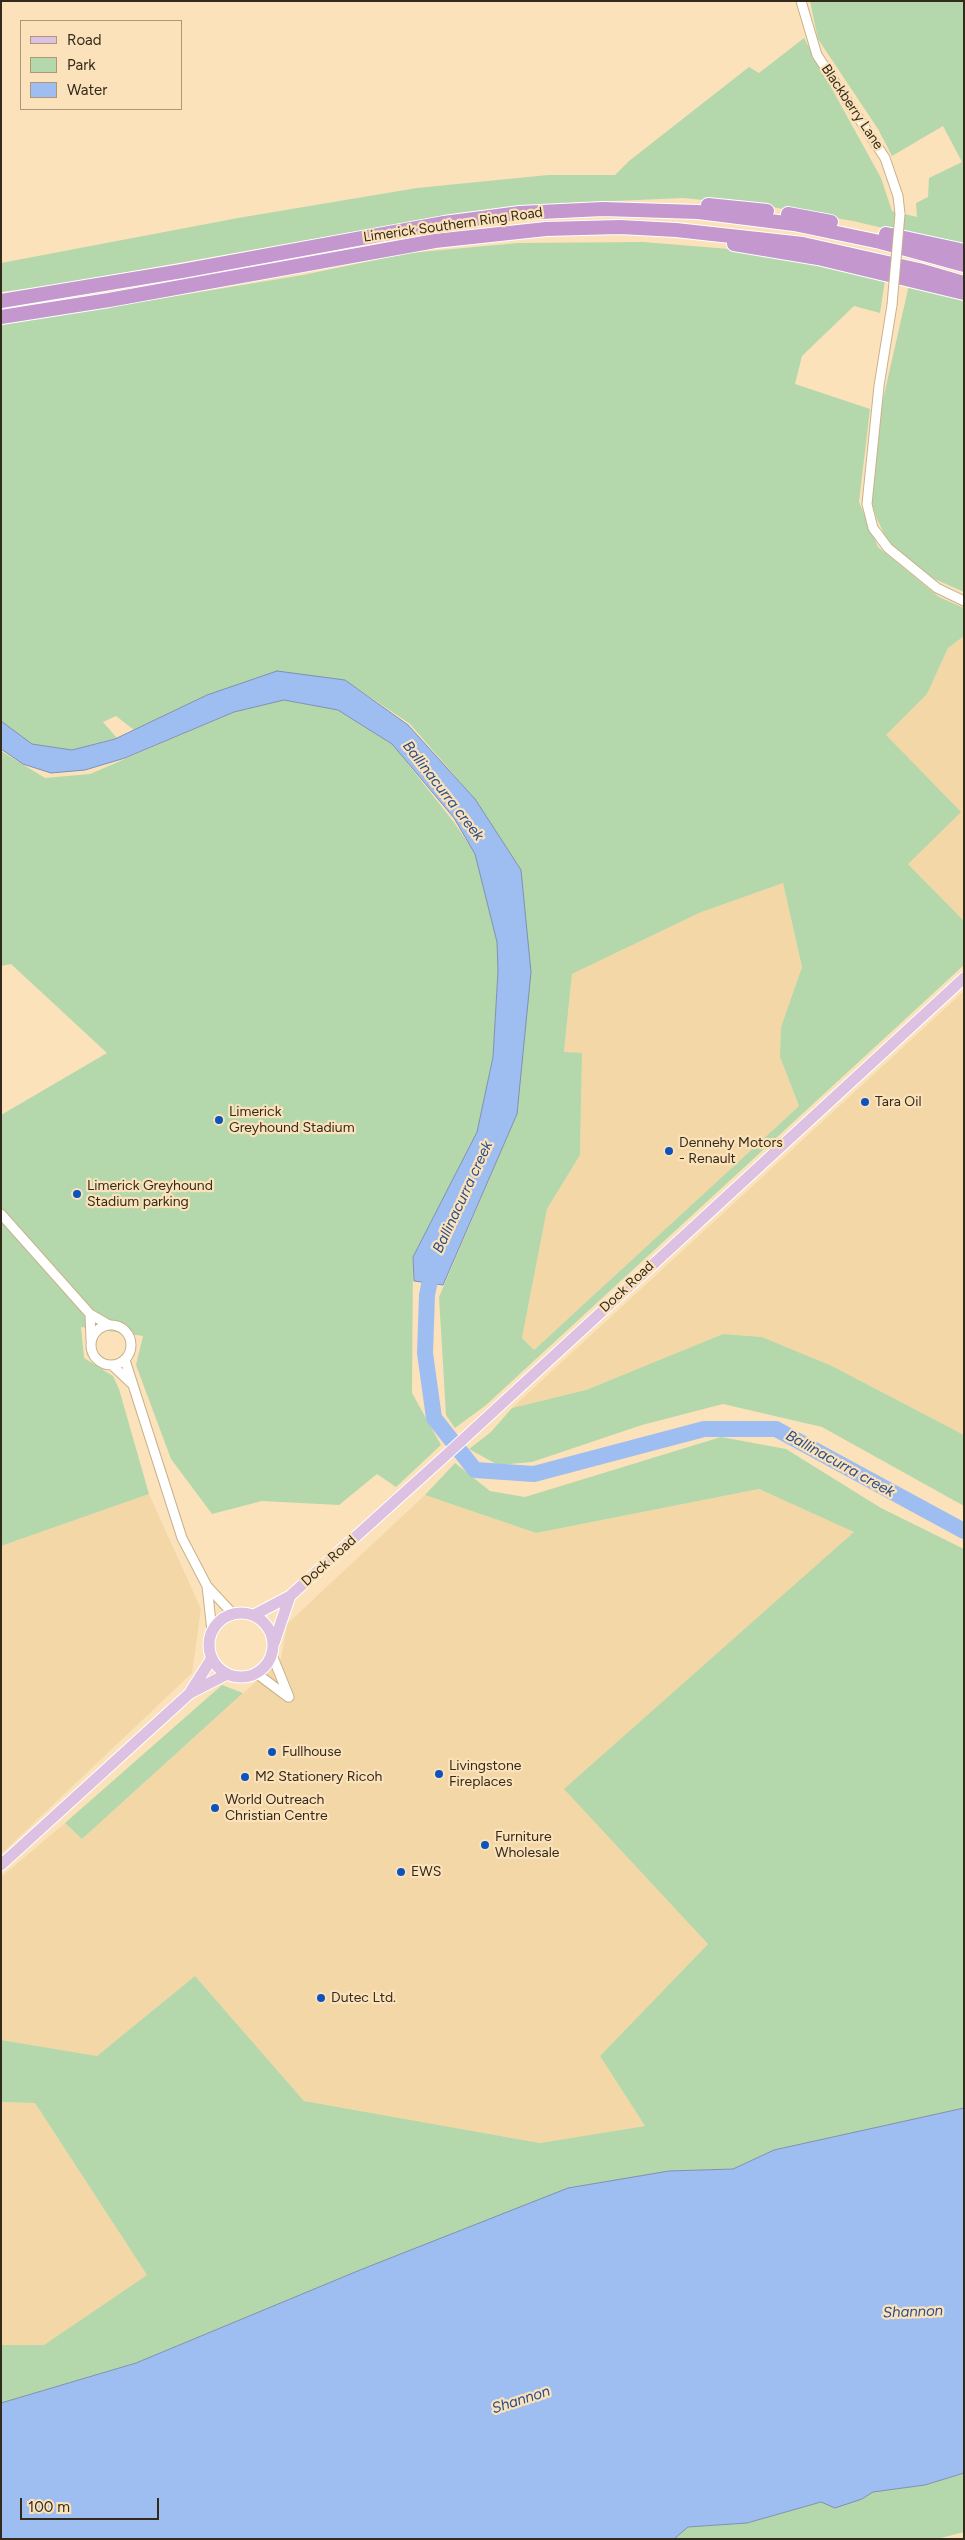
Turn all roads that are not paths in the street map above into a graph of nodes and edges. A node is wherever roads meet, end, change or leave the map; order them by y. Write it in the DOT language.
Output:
graph roads {
  1 [pos="801,1"];
  2 [pos="603,209"];
  3 [pos="464,237"];
  4 [pos="964,251"];
  5 [pos="864,256"];
  6 [pos="964,265"];
  7 [pos="964,284"];
  8 [pos="964,289"];
  9 [pos="964,294"];
  10 [pos="1,301"];
  11 [pos="1,317"];
  12 [pos="964,601"];
  13 [pos="964,978"];
  14 [pos="1,1214"];
  15 [pos="90,1314"];
  16 [pos="109,1325"];
  17 [pos="91,1341"];
  18 [pos="125,1360"];
  19 [pos="112,1365"];
  20 [pos="131,1383"];
  21 [pos="207,1586"];
  22 [pos="290,1596"];
  23 [pos="233,1614"];
  24 [pos="254,1615"];
  25 [pos="212,1631"];
  26 [pos="274,1643"];
  27 [pos="272,1655"];
  28 [pos="212,1658"];
  29 [pos="256,1673"];
  30 [pos="227,1674"];
  31 [pos="190,1693"];
  32 [pos="1,1865"];
  1 -- 12 [label="street, Blackberry Lane, bridge"];
  2 -- 4 [label="highway"];
  2 -- 6 [label="highway, Limerick Southern Ring Road"];
  2 -- 10 [label="highway, Limerick Southern Ring Road"];
  3 -- 5 [label="highway, Limerick Southern Ring Road"];
  3 -- 9 [label="highway"];
  3 -- 11 [label="highway, Limerick Southern Ring Road"];
  5 -- 7 [label="highway, Limerick Southern Ring Road"];
  5 -- 8 [label="highway"];
  13 -- 22 [label="main road, Dock Road"];
  14 -- 15 [label="street"];
  15 -- 16 [label="street"];
  15 -- 17 [label="street"];
  16 -- 17 [label="street"];
  16 -- 18 [label="street"];
  17 -- 19 [label="street"];
  18 -- 19 [label="street"];
  18 -- 20 [label="street"];
  19 -- 20 [label="street"];
  20 -- 21 [label="street"];
  21 -- 23 [label="street"];
  21 -- 25 [label="street"];
  22 -- 24 [label="main road, Dock Road"];
  22 -- 26 [label="main road, Dock Road"];
  23 -- 24 [label="main road"];
  23 -- 25 [label="main road"];
  24 -- 26 [label="main road"];
  25 -- 28 [label="main road"];
  26 -- 27 [label="main road"];
  27 -- 29 [label="main road"];
  27 -- 29 [label="street"];
  28 -- 30 [label="main road"];
  28 -- 31 [label="main road"];
  29 -- 30 [label="main road"];
  30 -- 31 [label="main road"];
  31 -- 32 [label="main road"];
}
